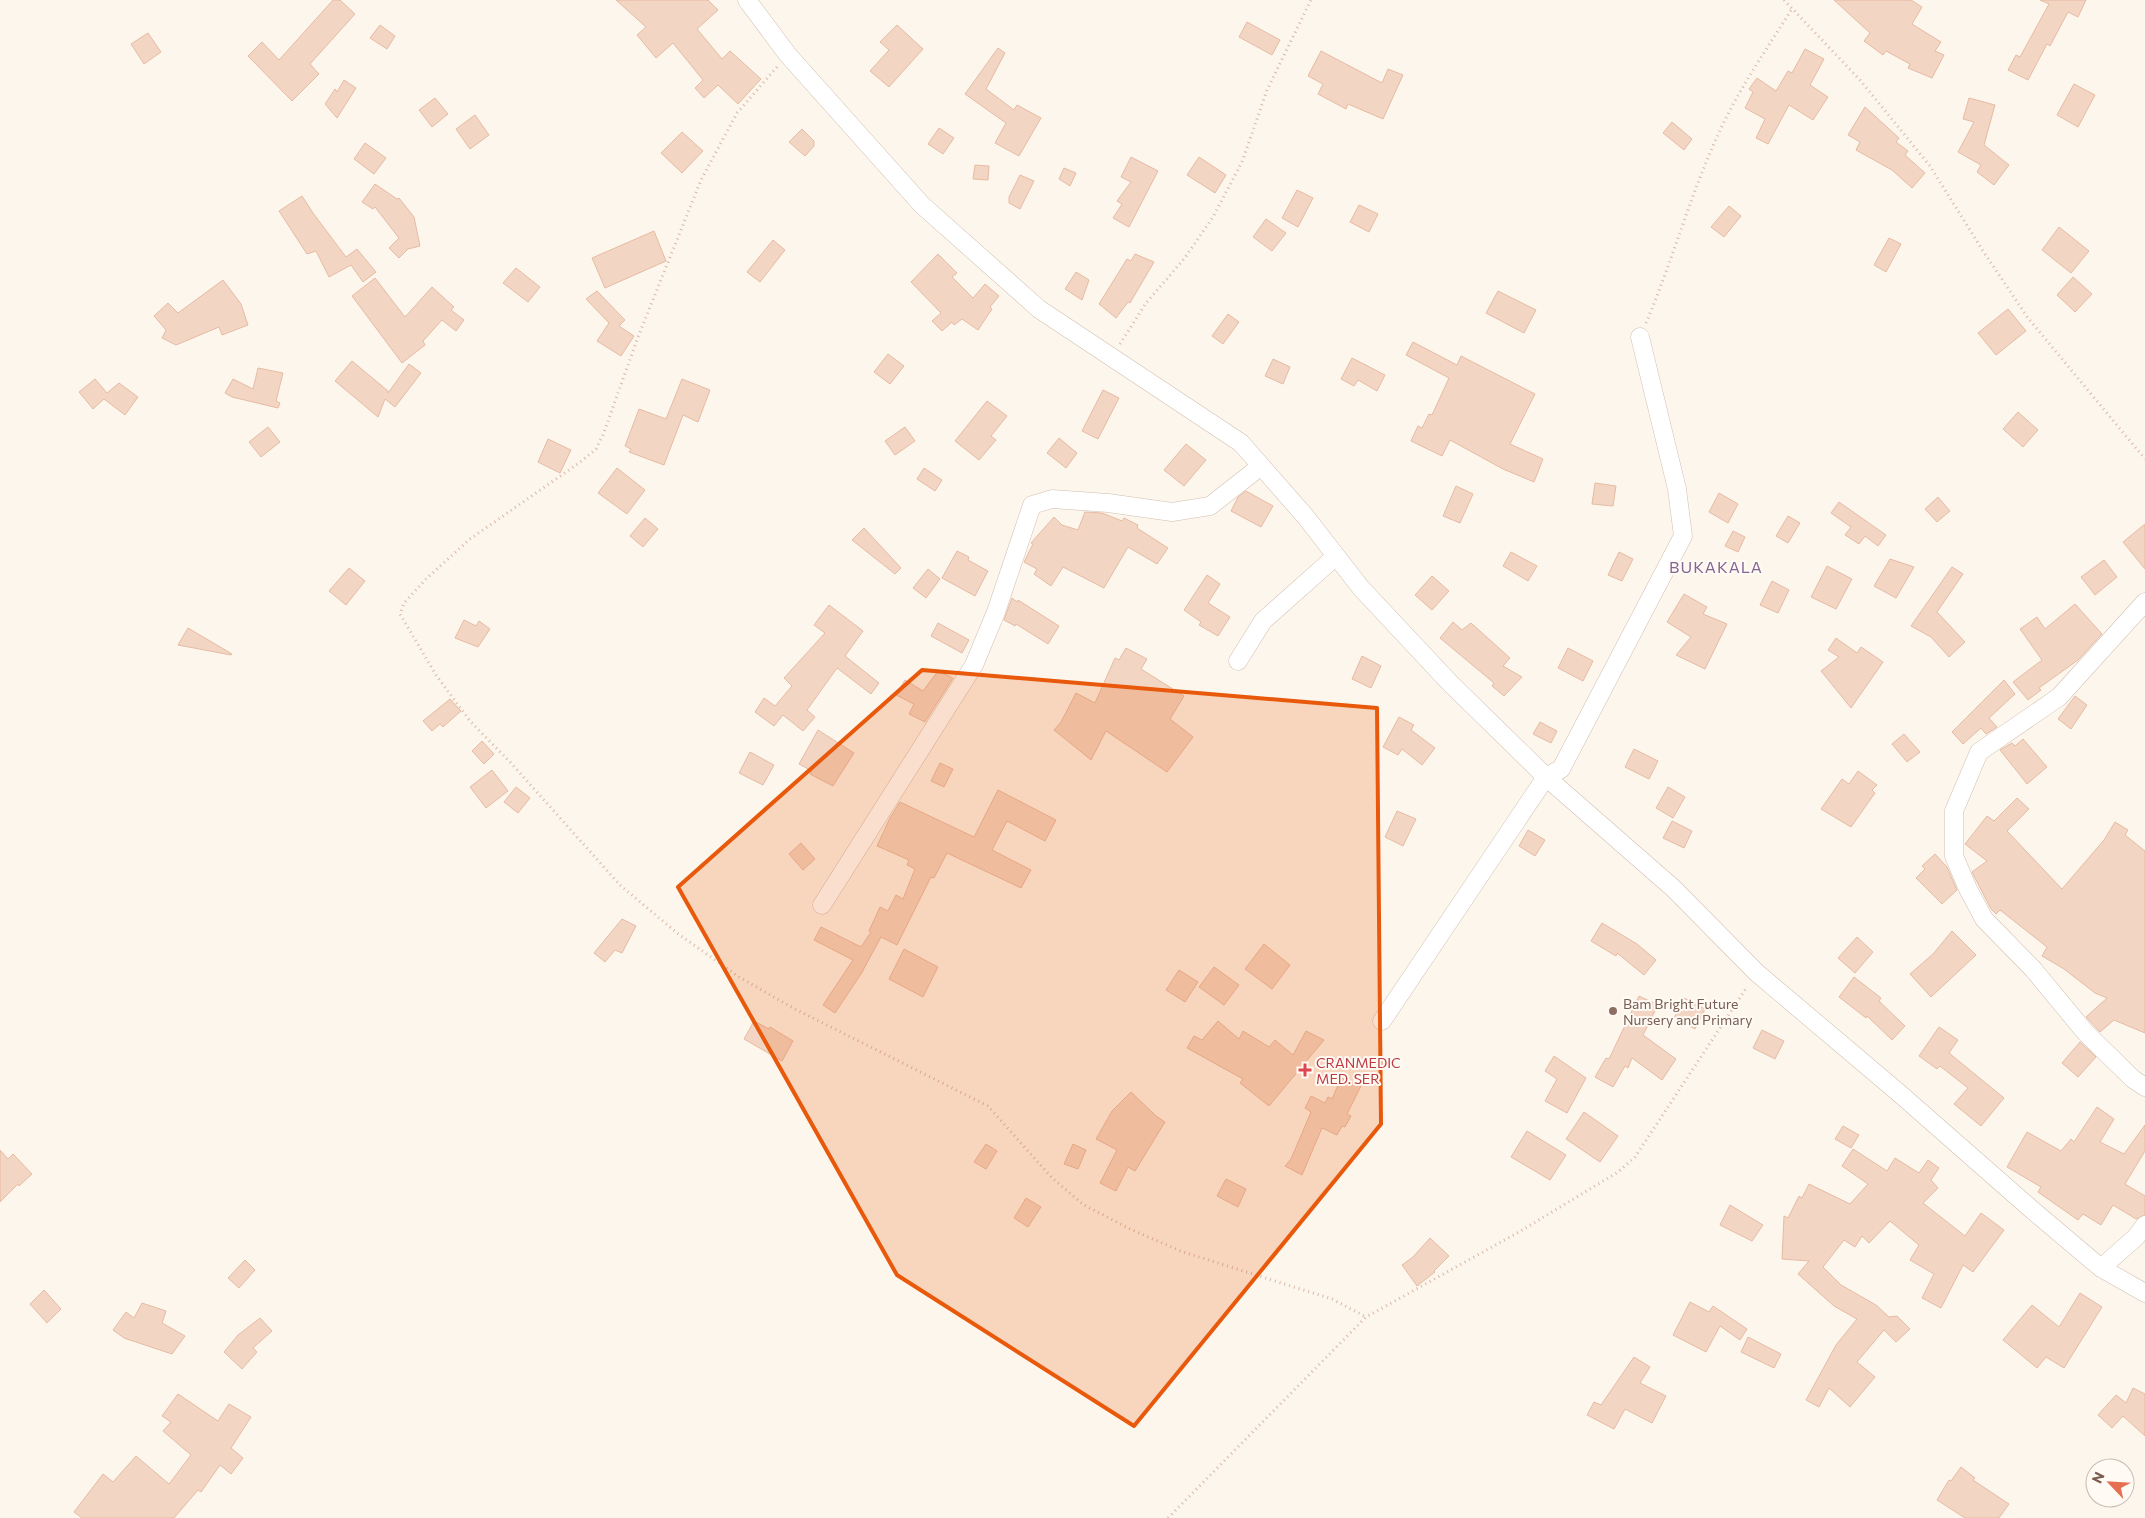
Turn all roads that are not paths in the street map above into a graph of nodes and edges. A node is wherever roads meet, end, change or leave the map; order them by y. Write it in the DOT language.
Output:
graph roads {
  1 [pos="747,0"];
  2 [pos="1640,337"];
  3 [pos="1261,466"];
  4 [pos="1336,556"];
  5 [pos="2145,602"];
  6 [pos="1238,661"];
  7 [pos="1546,777"];
  8 [pos="822,905"];
  9 [pos="1382,1021"];
  10 [pos="2145,1087"];
  11 [pos="2145,1224"];
  12 [pos="2101,1268"];
  13 [pos="2145,1293"];
  1 -- 3 [label="street"];
  2 -- 7 [label="street"];
  3 -- 4 [label="street"];
  3 -- 8 [label="street"];
  4 -- 6 [label="street"];
  4 -- 7 [label="street"];
  5 -- 10 [label="street"];
  7 -- 9 [label="street"];
  7 -- 12 [label="street"];
  11 -- 12 [label="street"];
  12 -- 13 [label="street"];
}
